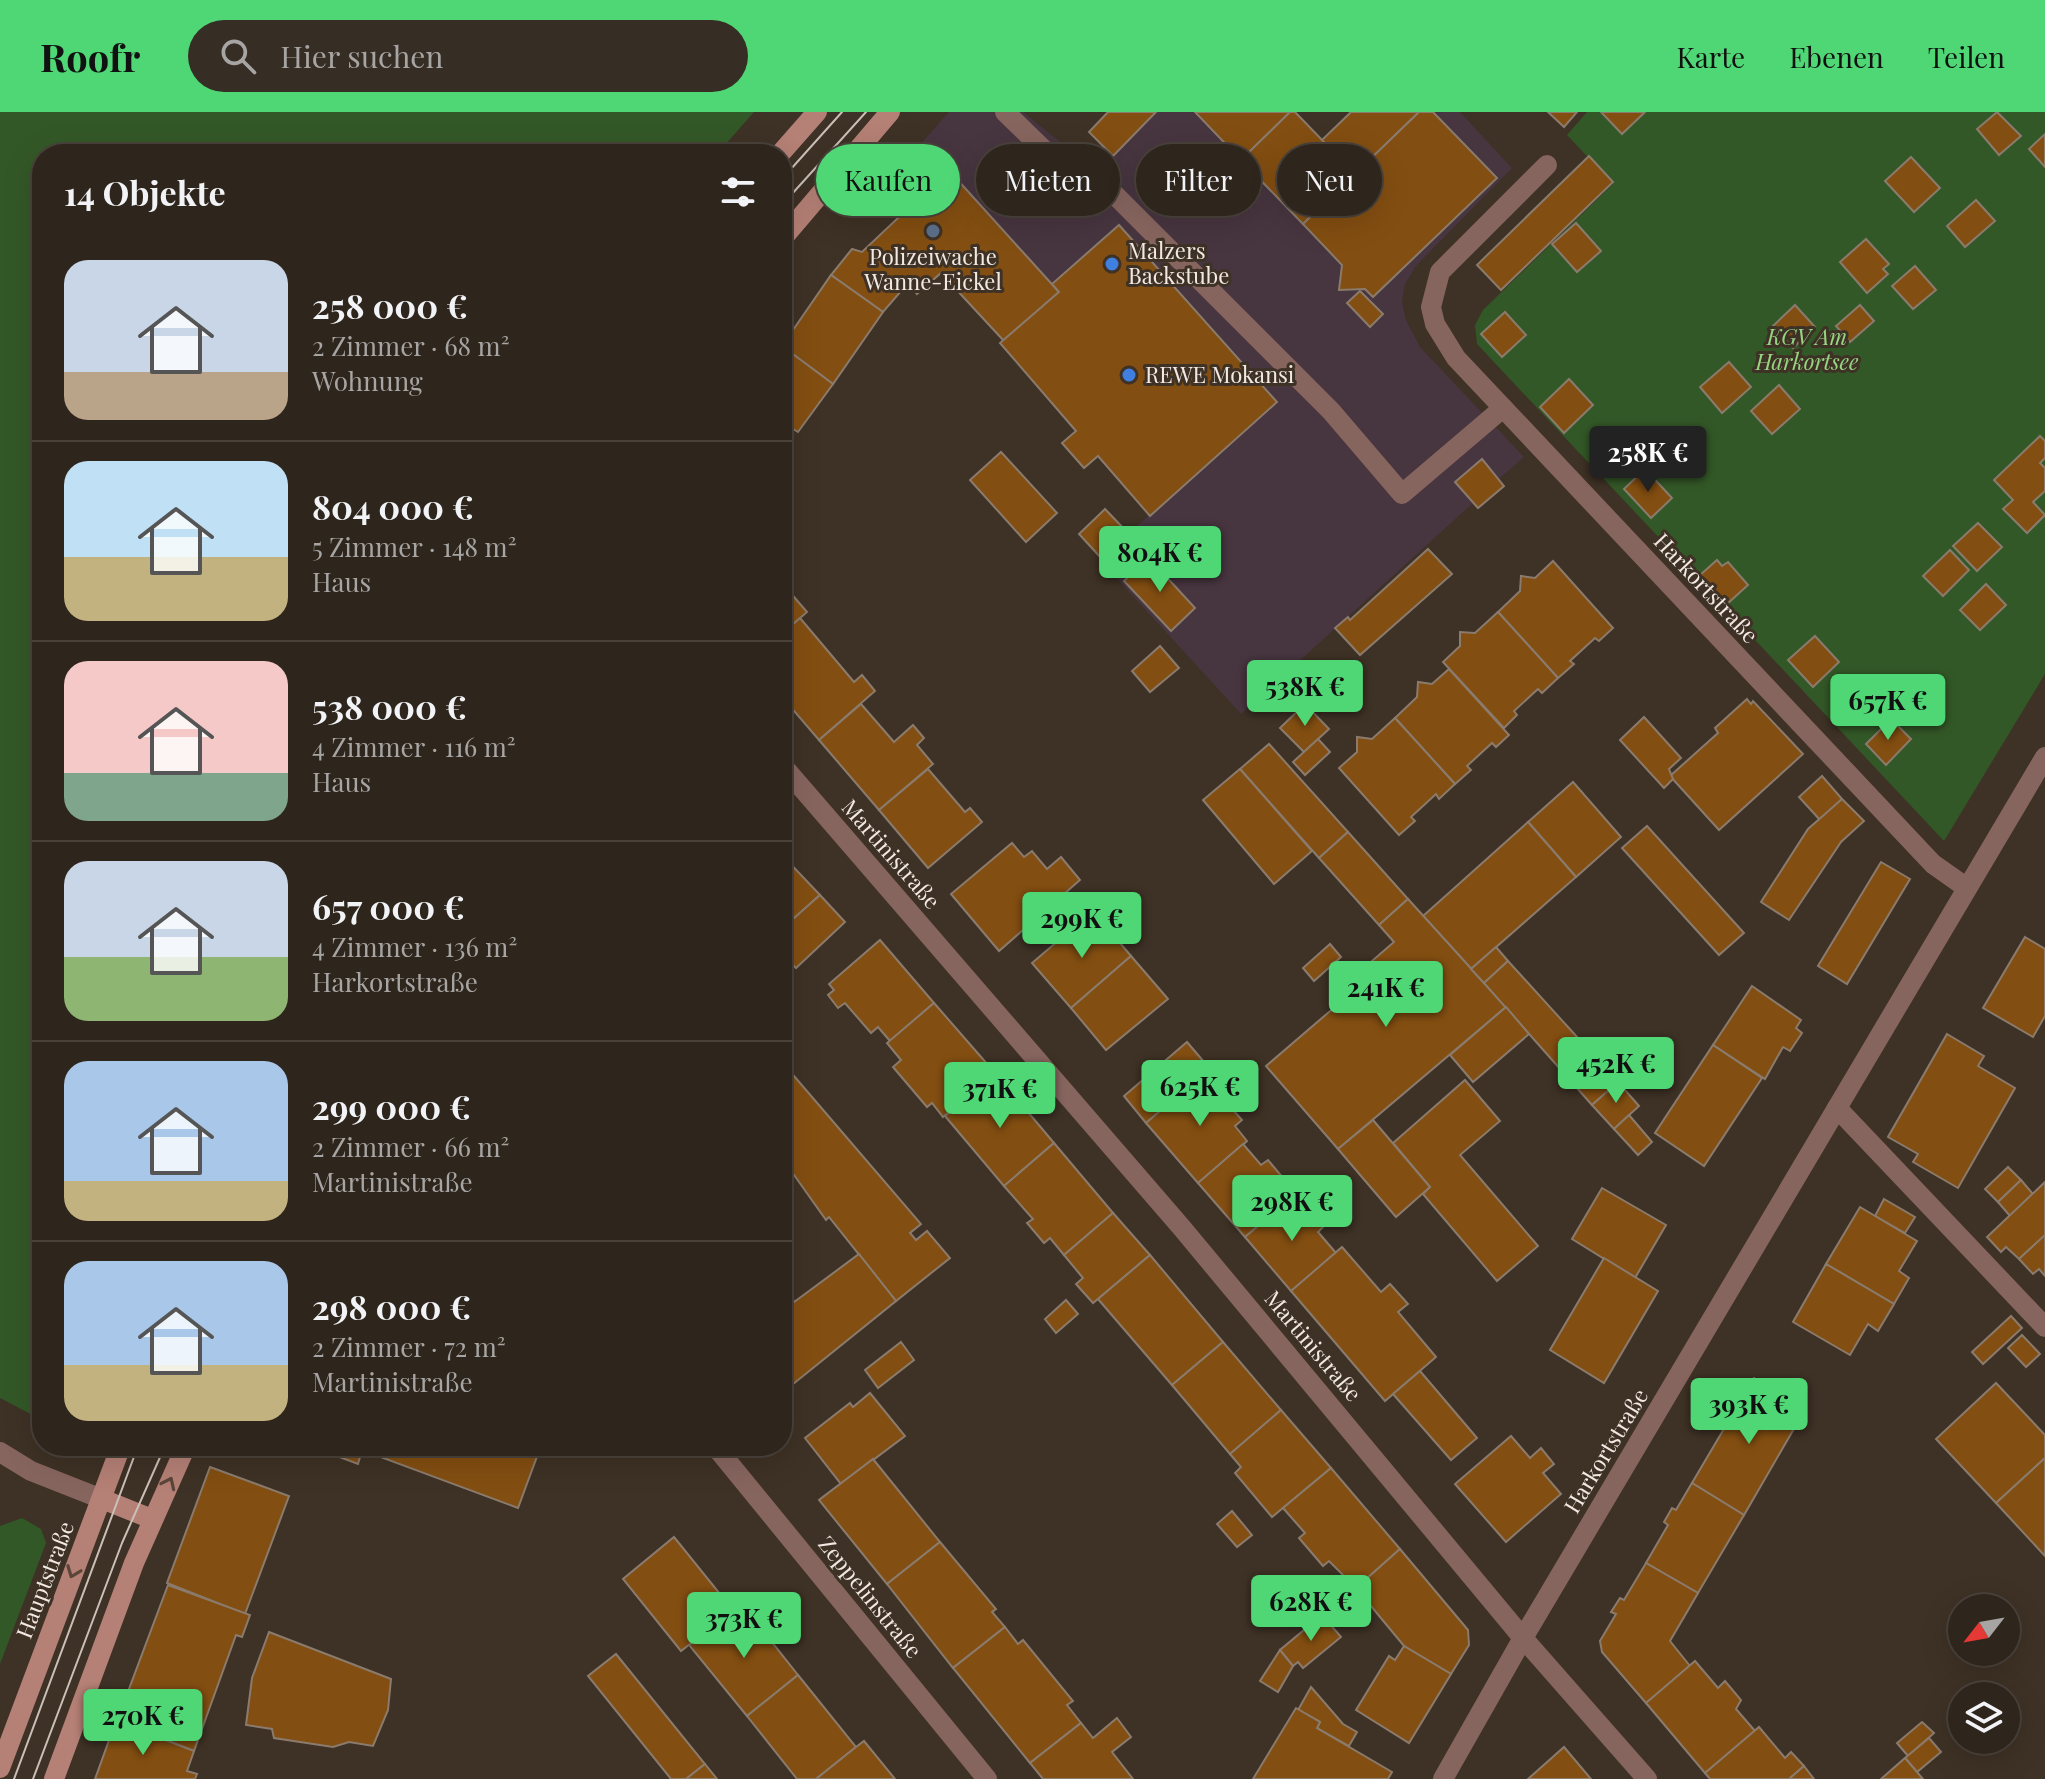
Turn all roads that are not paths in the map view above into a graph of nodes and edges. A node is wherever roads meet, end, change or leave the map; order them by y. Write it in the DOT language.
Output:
graph roads {
  1 [pos="817,112"];
  2 [pos="890,112"];
  3 [pos="1005,112"];
  4 [pos="789,144"];
  5 [pos="1547,165"];
  6 [pos="792,227"];
  7 [pos="1503,408"];
  8 [pos="2045,757"];
  9 [pos="792,777"];
  10 [pos="1967,888"];
  11 [pos="1837,1108"];
  12 [pos="2045,1327"];
  13 [pos="0,1452"];
  14 [pos="117,1456"];
  15 [pos="181,1456"];
  16 [pos="723,1456"];
  17 [pos="102,1499"];
  18 [pos="152,1519"];
  19 [pos="1523,1638"];
  20 [pos="0,1768"];
  21 [pos="54,1779"];
  22 [pos="987,1779"];
  23 [pos="1443,1779"];
  24 [pos="1647,1779"];
  1 -- 4 [label="street"];
  2 -- 6 [label="street"];
  3 -- 7 [label="street"];
  5 -- 7 [label="street, Harkortstraße"];
  7 -- 10 [label="street, Harkortstraße"];
  8 -- 10 [label="street, Harkortstraße"];
  9 -- 19 [label="street, Martinistraße"];
  10 -- 11 [label="street, Harkortstraße"];
  11 -- 12 [label="street"];
  11 -- 19 [label="street, Harkortstraße"];
  13 -- 17 [label="street"];
  14 -- 17 [label="street, Hauptstraße"];
  18 -- 15 [label="street, one-way"];
  16 -- 22 [label="street, Zeppelinstraße"];
  17 -- 18 [label="street"];
  17 -- 20 [label="street, Hauptstraße, one-way"];
  18 -- 21 [label="street"];
  19 -- 23 [label="street, Harkortstraße"];
  19 -- 24 [label="street, Martinistraße"];
}
